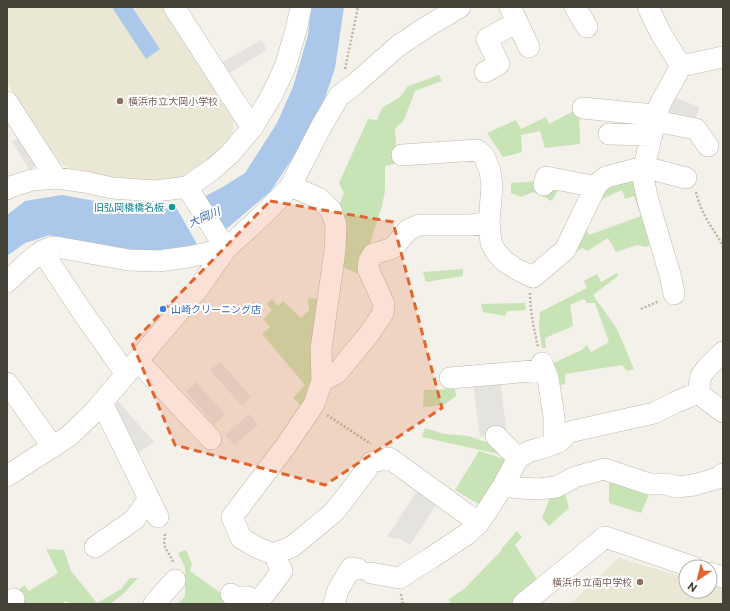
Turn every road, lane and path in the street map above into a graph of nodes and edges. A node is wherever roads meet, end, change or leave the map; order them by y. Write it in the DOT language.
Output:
graph roads {
  1 [pos="174,7"];
  2 [pos="301,7"];
  3 [pos="358,7"];
  4 [pos="460,7"];
  5 [pos="648,7"];
  6 [pos="513,14"];
  7 [pos="529,47"];
  8 [pos="723,57"];
  9 [pos="681,66"];
  10 [pos="486,72"];
  11 [pos="339,96"];
  12 [pos="7,103"];
  13 [pos="583,108"];
  14 [pos="654,124"];
  15 [pos="252,128"];
  16 [pos="609,134"];
  17 [pos="708,146"];
  18 [pos="402,155"];
  19 [pos="642,167"];
  20 [pos="56,178"];
  21 [pos="686,178"];
  22 [pos="544,186"];
  23 [pos="187,187"];
  24 [pos="290,187"];
  25 [pos="596,187"];
  26 [pos="7,189"];
  27 [pos="488,223"];
  28 [pos="723,247"];
  29 [pos="226,249"];
  30 [pos="42,251"];
  31 [pos="7,282"];
  32 [pos="530,289"];
  33 [pos="674,294"];
  34 [pos="723,352"];
  35 [pos="543,366"];
  36 [pos="132,368"];
  37 [pos="450,378"];
  38 [pos="712,378"];
  39 [pos="322,381"];
  40 [pos="7,383"];
  41 [pos="102,403"];
  42 [pos="316,408"];
  43 [pos="723,412"];
  44 [pos="496,436"];
  45 [pos="211,439"];
  46 [pos="554,444"];
  47 [pos="53,447"];
  48 [pos="385,454"];
  49 [pos="518,458"];
  50 [pos="723,474"];
  51 [pos="7,476"];
  52 [pos="503,486"];
  53 [pos="149,498"];
  54 [pos="158,517"];
  55 [pos="479,523"];
  56 [pos="95,547"];
  57 [pos="274,554"];
  58 [pos="678,562"];
  59 [pos="175,580"];
  60 [pos="231,594"];
  61 [pos="154,604"];
  62 [pos="254,604"];
  63 [pos="257,604"];
  64 [pos="334,604"];
  65 [pos="523,604"];
  1 -- 15 [label="street"];
  2 -- 15 [label="street"];
  3 -- 11 [label="path"];
  4 -- 11 [label="street"];
  5 -- 9 [label="street"];
  6 -- 7 [label="street"];
  6 -- 10 [label="street"];
  8 -- 9 [label="street"];
  9 -- 14 [label="street"];
  11 -- 24 [label="street"];
  12 -- 20 [label="street"];
  13 -- 14 [label="street"];
  14 -- 16 [label="street"];
  14 -- 17 [label="street"];
  14 -- 19 [label="street"];
  15 -- 23 [label="street"];
  18 -- 27 [label="street"];
  19 -- 21 [label="street"];
  19 -- 25 [label="street"];
  19 -- 33 [label="street"];
  20 -- 23 [label="street"];
  20 -- 26 [label="street"];
  21 -- 28 [label="path"];
  22 -- 25 [label="street"];
  23 -- 29 [label="street"];
  24 -- 29 [label="street"];
  24 -- 39 [label="street"];
  25 -- 27 [label="street"];
  27 -- 39 [label="street"];
  29 -- 30 [label="street"];
  29 -- 36 [label="street"];
  30 -- 31 [label="street"];
  30 -- 36 [label="street"];
  32 -- 35 [label="path"];
  34 -- 38 [label="street"];
  35 -- 37 [label="street"];
  35 -- 46 [label="street"];
  36 -- 41 [label="street"];
  36 -- 45 [label="street"];
  38 -- 43 [label="street"];
  38 -- 46 [label="street"];
  39 -- 42 [label="street"];
  40 -- 47 [label="street"];
  41 -- 47 [label="street"];
  41 -- 53 [label="street"];
  42 -- 48 [label="path"];
  42 -- 57 [label="street"];
  44 -- 49 [label="street"];
  46 -- 49 [label="street"];
  47 -- 51 [label="street"];
  48 -- 55 [label="street"];
  48 -- 57 [label="street"];
  49 -- 52 [label="street"];
  50 -- 52 [label="street"];
  52 -- 55 [label="street"];
  53 -- 54 [label="street"];
  53 -- 56 [label="street"];
  54 -- 59 [label="path"];
  55 -- 64 [label="street"];
  57 -- 63 [label="street"];
  58 -- 65 [label="street"];
  59 -- 61 [label="street"];
  60 -- 62 [label="street"];
}
